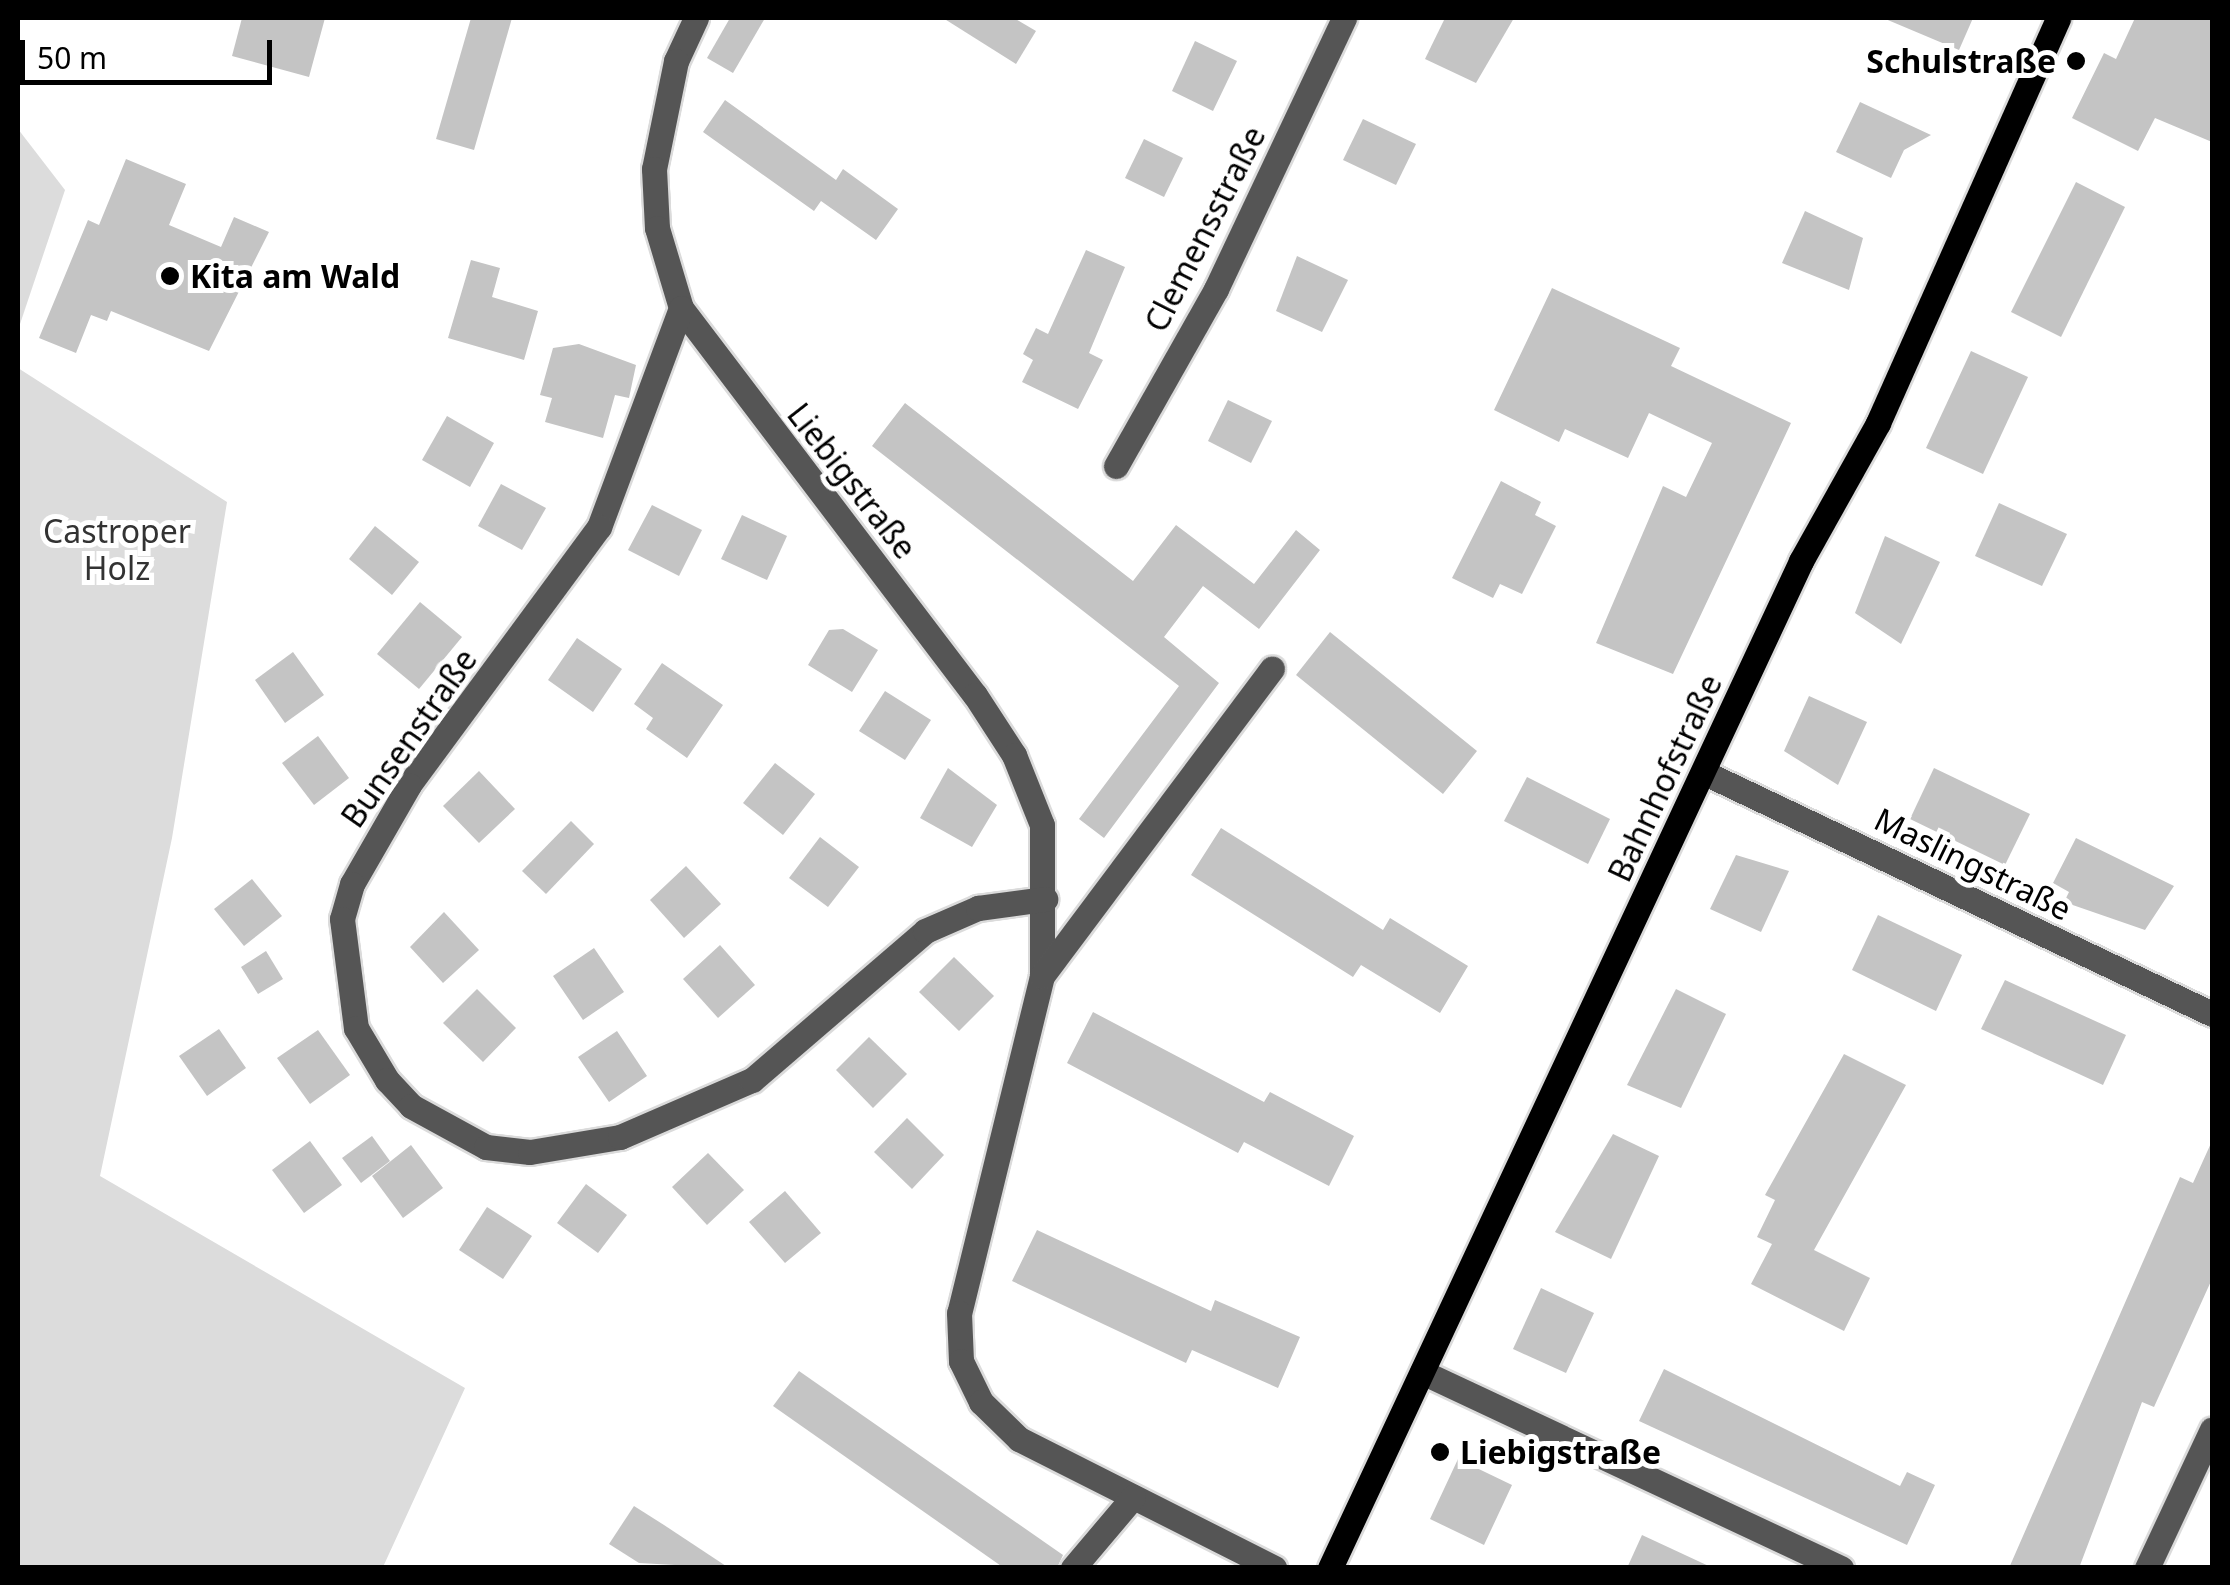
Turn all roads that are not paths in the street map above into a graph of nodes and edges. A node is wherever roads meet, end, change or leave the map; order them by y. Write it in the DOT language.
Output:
graph roads {
  1 [pos="696,18"];
  2 [pos="1344,18"];
  3 [pos="2058,18"];
  4 [pos="681,308"];
  5 [pos="1116,466"];
  6 [pos="1272,668"];
  7 [pos="1705,773"];
  8 [pos="1045,899"];
  9 [pos="1042,976"];
  10 [pos="2212,1014"];
  11 [pos="1422,1372"];
  12 [pos="2212,1429"];
  13 [pos="1133,1497"];
  14 [pos="1074,1568"];
  15 [pos="1274,1568"];
  16 [pos="1330,1568"];
  17 [pos="1842,1568"];
  18 [pos="2147,1568"];
  1 -- 4 [label="street, Liebigstraße"];
  2 -- 5 [label="street, Clemensstraße"];
  3 -- 7 [label="main road, Bahnhofstraße"];
  4 -- 8 [label="street, Liebigstraße"];
  4 -- 8 [label="street, Bunsenstraße"];
  6 -- 9 [label="street, Liebigstraße"];
  7 -- 10 [label="street, Maslingstraße"];
  7 -- 11 [label="main road, Bahnhofstraße"];
  8 -- 9 [label="street, Liebigstraße"];
  9 -- 13 [label="street, Liebigstraße"];
  11 -- 16 [label="main road, Bahnhofstraße"];
  11 -- 17 [label="street"];
  12 -- 18 [label="street"];
  13 -- 14 [label="street"];
  13 -- 15 [label="street, Liebigstraße"];
}
